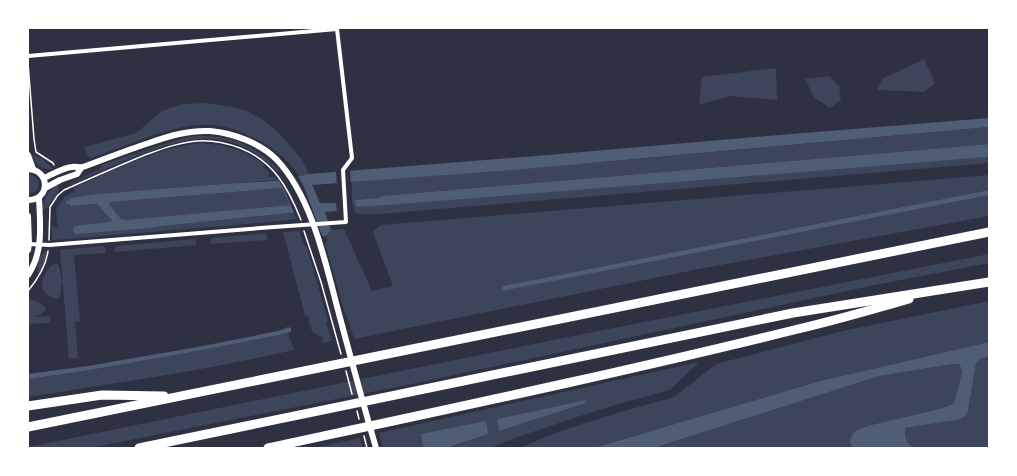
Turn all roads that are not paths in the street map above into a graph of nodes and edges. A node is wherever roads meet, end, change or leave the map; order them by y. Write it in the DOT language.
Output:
graph roads {
  1 [pos="28,56"];
  2 [pos="28,155"];
  3 [pos="81,168"];
  4 [pos="30,169"];
  5 [pos="44,178"];
  6 [pos="45,188"];
  7 [pos="39,198"];
  8 [pos="28,200"];
  9 [pos="28,216"];
  10 [pos="989,232"];
  11 [pos="39,244"];
  12 [pos="29,247"];
  13 [pos="28,275"];
  14 [pos="989,282"];
  15 [pos="955,287"];
  16 [pos="183,396"];
  17 [pos="28,406"];
  18 [pos="28,427"];
  19 [pos="139,448"];
  20 [pos="268,448"];
  21 [pos="376,448"];
  1 -- 11 [label="street"];
  2 -- 4 [label="street"];
  3 -- 5 [label="street"];
  3 -- 6 [label="street"];
  3 -- 21 [label="street"];
  4 -- 5 [label="street"];
  5 -- 6 [label="street"];
  6 -- 7 [label="street"];
  7 -- 8 [label="street"];
  7 -- 11 [label="street"];
  9 -- 12 [label="street"];
  10 -- 16 [label="highway"];
  11 -- 12 [label="street"];
  11 -- 13 [label="street"];
  14 -- 15 [label="highway"];
  15 -- 19 [label="highway"];
  15 -- 20 [label="highway"];
  16 -- 17 [label="highway"];
  16 -- 18 [label="highway"];
}
